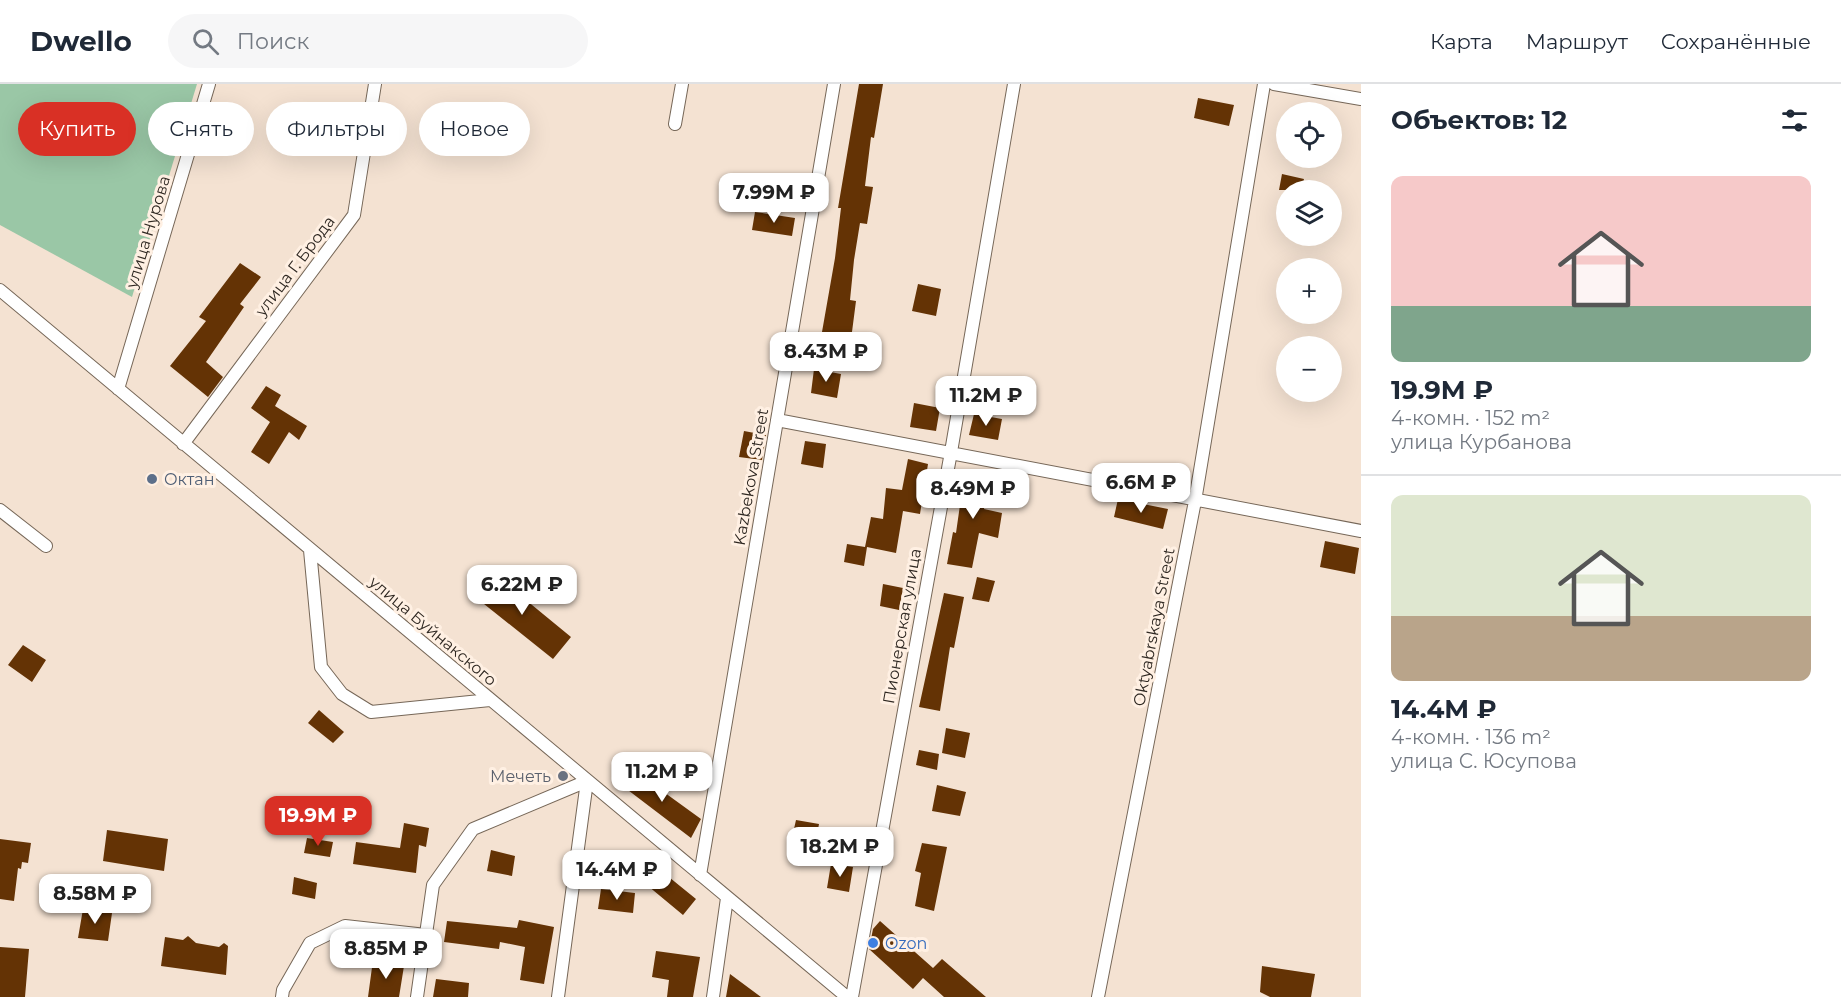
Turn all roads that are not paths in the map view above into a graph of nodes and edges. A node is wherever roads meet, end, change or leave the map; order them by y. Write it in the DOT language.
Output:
graph roads {
  1 [pos="209,84"];
  2 [pos="375,84"];
  3 [pos="682,84"];
  4 [pos="834,84"];
  5 [pos="1014,84"];
  6 [pos="1264,84"];
  7 [pos="1274,84"];
  8 [pos="1361,99"];
  9 [pos="675,124"];
  10 [pos="0,290"];
  11 [pos="118,389"];
  12 [pos="777,420"];
  13 [pos="183,444"];
  14 [pos="951,452"];
  15 [pos="1195,501"];
  16 [pos="0,510"];
  17 [pos="1361,531"];
  18 [pos="46,546"];
  19 [pos="310,550"];
  20 [pos="490,700"];
  21 [pos="587,781"];
  22 [pos="700,875"];
  23 [pos="727,898"];
  24 [pos="426,935"];
  25 [pos="282,997"];
  26 [pos="417,997"];
  27 [pos="558,997"];
  28 [pos="713,997"];
  29 [pos="847,997"];
  30 [pos="852,997"];
  31 [pos="1098,997"];
  1 -- 11 [label="street, улица Нурова"];
  2 -- 13 [label="street, улица Г. Брода"];
  3 -- 9 [label="street"];
  4 -- 12 [label="street, Kazbekova Street"];
  5 -- 14 [label="street, Пионерская улица"];
  6 -- 15 [label="street, Oktyabrskaya Street"];
  7 -- 8 [label="street"];
  10 -- 11 [label="street, улица Буйнакского"];
  11 -- 13 [label="street, улица Буйнакского"];
  12 -- 14 [label="street"];
  12 -- 22 [label="street, Kazbekova Street"];
  13 -- 19 [label="street, улица Буйнакского"];
  14 -- 15 [label="street"];
  14 -- 30 [label="street, Пионерская улица"];
  15 -- 17 [label="street"];
  15 -- 31 [label="street, Oktyabrskaya Street"];
  16 -- 18 [label="street"];
  19 -- 20 [label="street, улица Буйнакского"];
  19 -- 20 [label="street"];
  20 -- 21 [label="street, улица Буйнакского"];
  21 -- 22 [label="street, улица Буйнакского"];
  21 -- 24 [label="street"];
  21 -- 27 [label="street"];
  22 -- 23 [label="street, улица Буйнакского"];
  23 -- 28 [label="street"];
  23 -- 29 [label="street, улица Буйнакского"];
  24 -- 25 [label="street"];
  24 -- 26 [label="street"];
}
